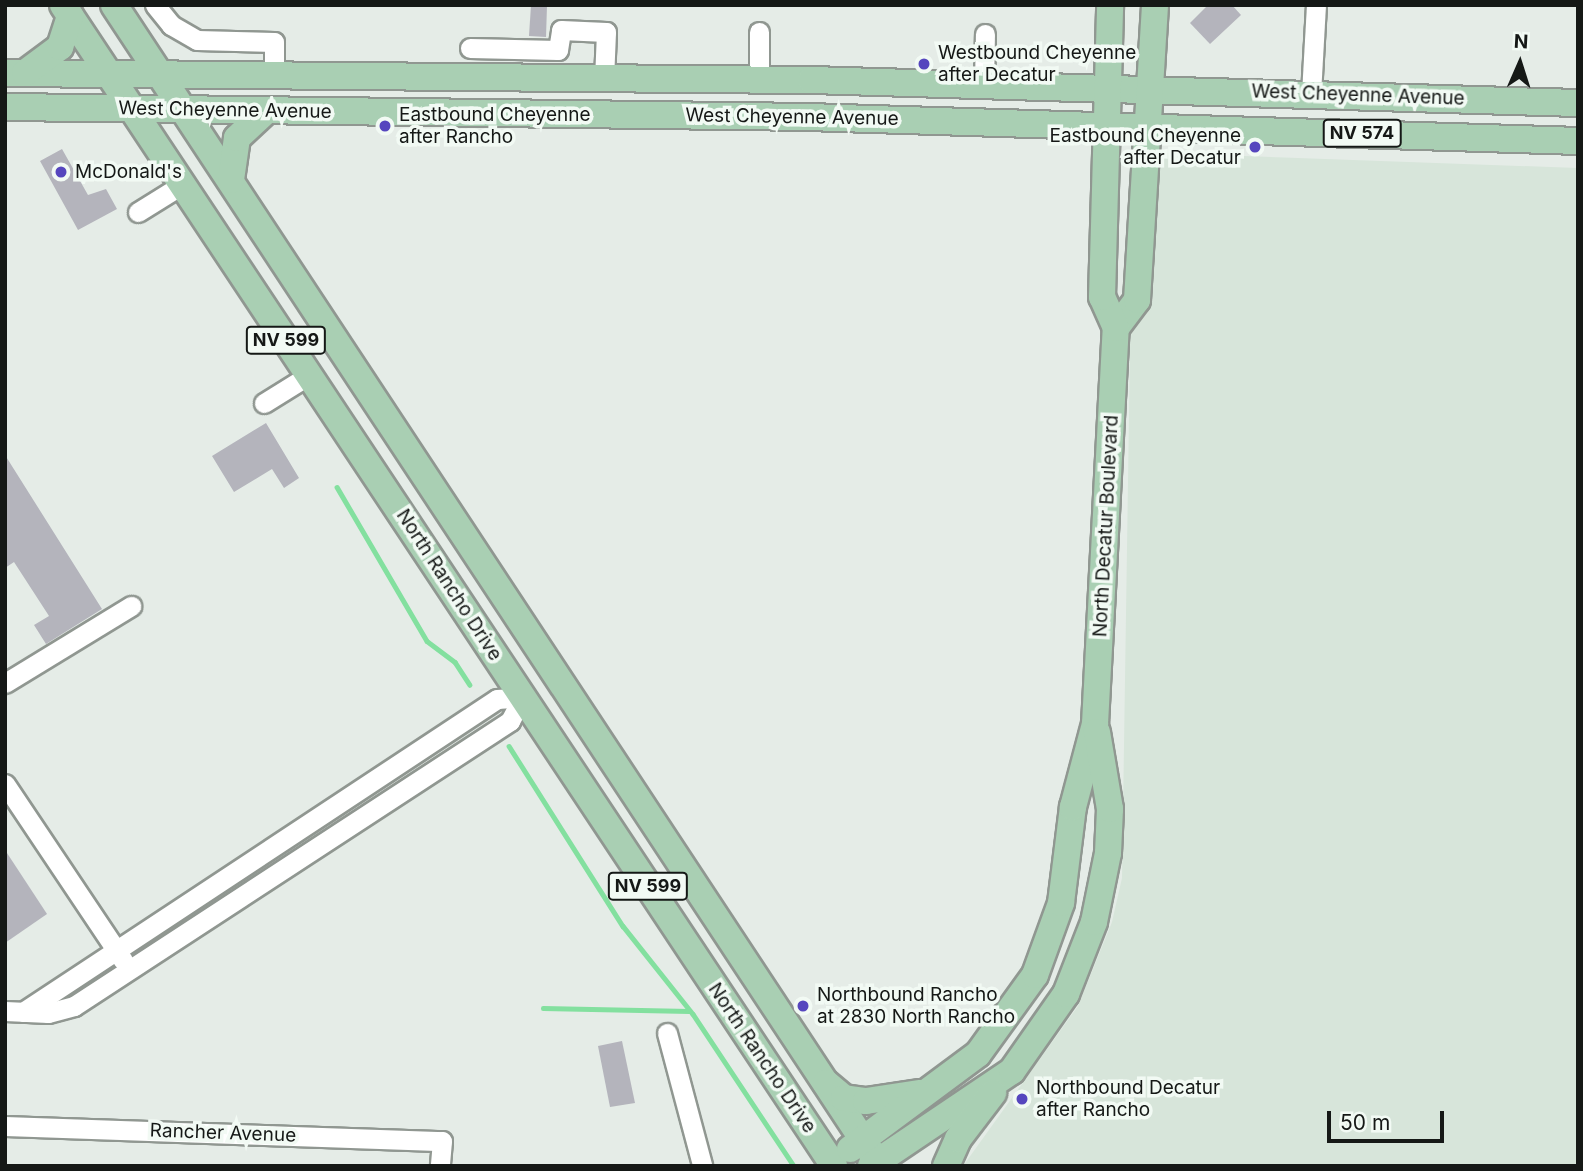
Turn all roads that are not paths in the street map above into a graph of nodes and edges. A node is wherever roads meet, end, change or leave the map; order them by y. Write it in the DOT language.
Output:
graph roads {
  1 [pos="155,5"];
  2 [pos="1110,5"];
  3 [pos="1156,5"];
  4 [pos="1316,5"];
  5 [pos="122,8"];
  6 [pos="66,11"];
  7 [pos="759,32"];
  8 [pos="985,34"];
  9 [pos="470,48"];
  10 [pos="15,73"];
  11 [pos="107,75"];
  12 [pos="163,75"];
  13 [pos="274,76"];
  14 [pos="604,79"];
  15 [pos="759,80"];
  16 [pos="984,84"];
  17 [pos="1106,87"];
  18 [pos="1151,88"];
  19 [pos="1311,94"];
  20 [pos="1578,103"];
  21 [pos="5,107"];
  22 [pos="129,108"];
  23 [pos="188,111"];
  24 [pos="266,111"];
  25 [pos="1110,124"];
  26 [pos="1147,124"];
  27 [pos="1578,141"];
  28 [pos="230,180"];
  29 [pos="183,184"];
  30 [pos="138,212"];
  31 [pos="1116,328"];
  32 [pos="309,375"];
  33 [pos="264,403"];
  34 [pos="131,606"];
  35 [pos="554,676"];
  36 [pos="5,683"];
  37 [pos="523,697"];
  38 [pos="1095,724"];
  39 [pos="5,784"];
  40 [pos="327,811"];
  41 [pos="341,833"];
  42 [pos="117,951"];
  43 [pos="129,970"];
  44 [pos="14,1011"];
  45 [pos="667,1033"];
  46 [pos="1012,1071"];
  47 [pos="819,1078"];
  48 [pos="932,1093"];
  49 [pos="5,1126"];
  50 [pos="873,1158"];
  51 [pos="830,1164"];
  52 [pos="440,1166"];
  53 [pos="701,1166"];
  54 [pos="946,1166"];
  1 -- 13 [label="street"];
  2 -- 17 [label="main road, North Decatur Boulevard"];
  3 -- 18 [label="main road"];
  4 -- 19 [label="street"];
  5 -- 12 [label="main road, North Rancho Drive / NV 599"];
  6 -- 10 [label="main road"];
  6 -- 11 [label="main road, North Rancho Drive / NV 599"];
  7 -- 15 [label="street"];
  8 -- 16 [label="street"];
  9 -- 14 [label="street"];
  10 -- 11 [label="main road, West Cheyenne Avenue"];
  11 -- 12 [label="main road, West Cheyenne Avenue"];
  11 -- 22 [label="main road, North Rancho Drive / NV 599"];
  12 -- 13 [label="main road, West Cheyenne Avenue"];
  12 -- 23 [label="main road, North Rancho Drive / NV 599"];
  13 -- 14 [label="main road, West Cheyenne Avenue"];
  14 -- 15 [label="main road, West Cheyenne Avenue"];
  15 -- 16 [label="main road, West Cheyenne Avenue"];
  16 -- 17 [label="main road, West Cheyenne Avenue"];
  17 -- 18 [label="main road, West Cheyenne Avenue / NV 574"];
  17 -- 25 [label="main road, North Decatur Boulevard"];
  18 -- 19 [label="main road, West Cheyenne Avenue / NV 574"];
  18 -- 26 [label="main road"];
  19 -- 20 [label="main road, West Cheyenne Avenue / NV 574"];
  21 -- 22 [label="main road, West Cheyenne Avenue"];
  22 -- 23 [label="main road, West Cheyenne Avenue"];
  22 -- 29 [label="main road, North Rancho Drive / NV 599"];
  23 -- 24 [label="main road, West Cheyenne Avenue"];
  23 -- 28 [label="main road, North Rancho Drive / NV 599"];
  24 -- 25 [label="main road, West Cheyenne Avenue"];
  24 -- 28 [label="main road"];
  25 -- 26 [label="main road, West Cheyenne Avenue / NV 574"];
  25 -- 31 [label="main road, North Decatur Boulevard"];
  26 -- 27 [label="main road, West Cheyenne Avenue / NV 574"];
  26 -- 31 [label="main road"];
  28 -- 35 [label="main road, North Rancho Drive / NV 599"];
  29 -- 30 [label="street"];
  29 -- 32 [label="main road, North Rancho Drive / NV 599"];
  31 -- 38 [label="main road, North Decatur Boulevard"];
  32 -- 33 [label="street"];
  32 -- 37 [label="main road, North Rancho Drive / NV 599"];
  34 -- 36 [label="street"];
  35 -- 37 [label="main road"];
  35 -- 47 [label="main road, North Rancho Drive / NV 599"];
  37 -- 40 [label="street"];
  37 -- 41 [label="street"];
  37 -- 51 [label="main road, North Rancho Drive / NV 599"];
  38 -- 46 [label="main road, North Decatur Boulevard"];
  38 -- 48 [label="main road, North Decatur Boulevard"];
  39 -- 42 [label="street"];
  40 -- 41 [label="street"];
  40 -- 42 [label="street"];
  41 -- 43 [label="street"];
  42 -- 43 [label="street"];
  42 -- 44 [label="street"];
  43 -- 44 [label="street"];
  45 -- 53 [label="street"];
  46 -- 50 [label="main road, North Decatur Boulevard"];
  46 -- 54 [label="main road"];
  47 -- 48 [label="main road"];
  47 -- 50 [label="main road, North Rancho Drive / NV 599"];
  48 -- 50 [label="main road, North Decatur Boulevard"];
  49 -- 52 [label="street, Rancher Avenue"];
  50 -- 51 [label="main road, North Decatur Boulevard"];
}
